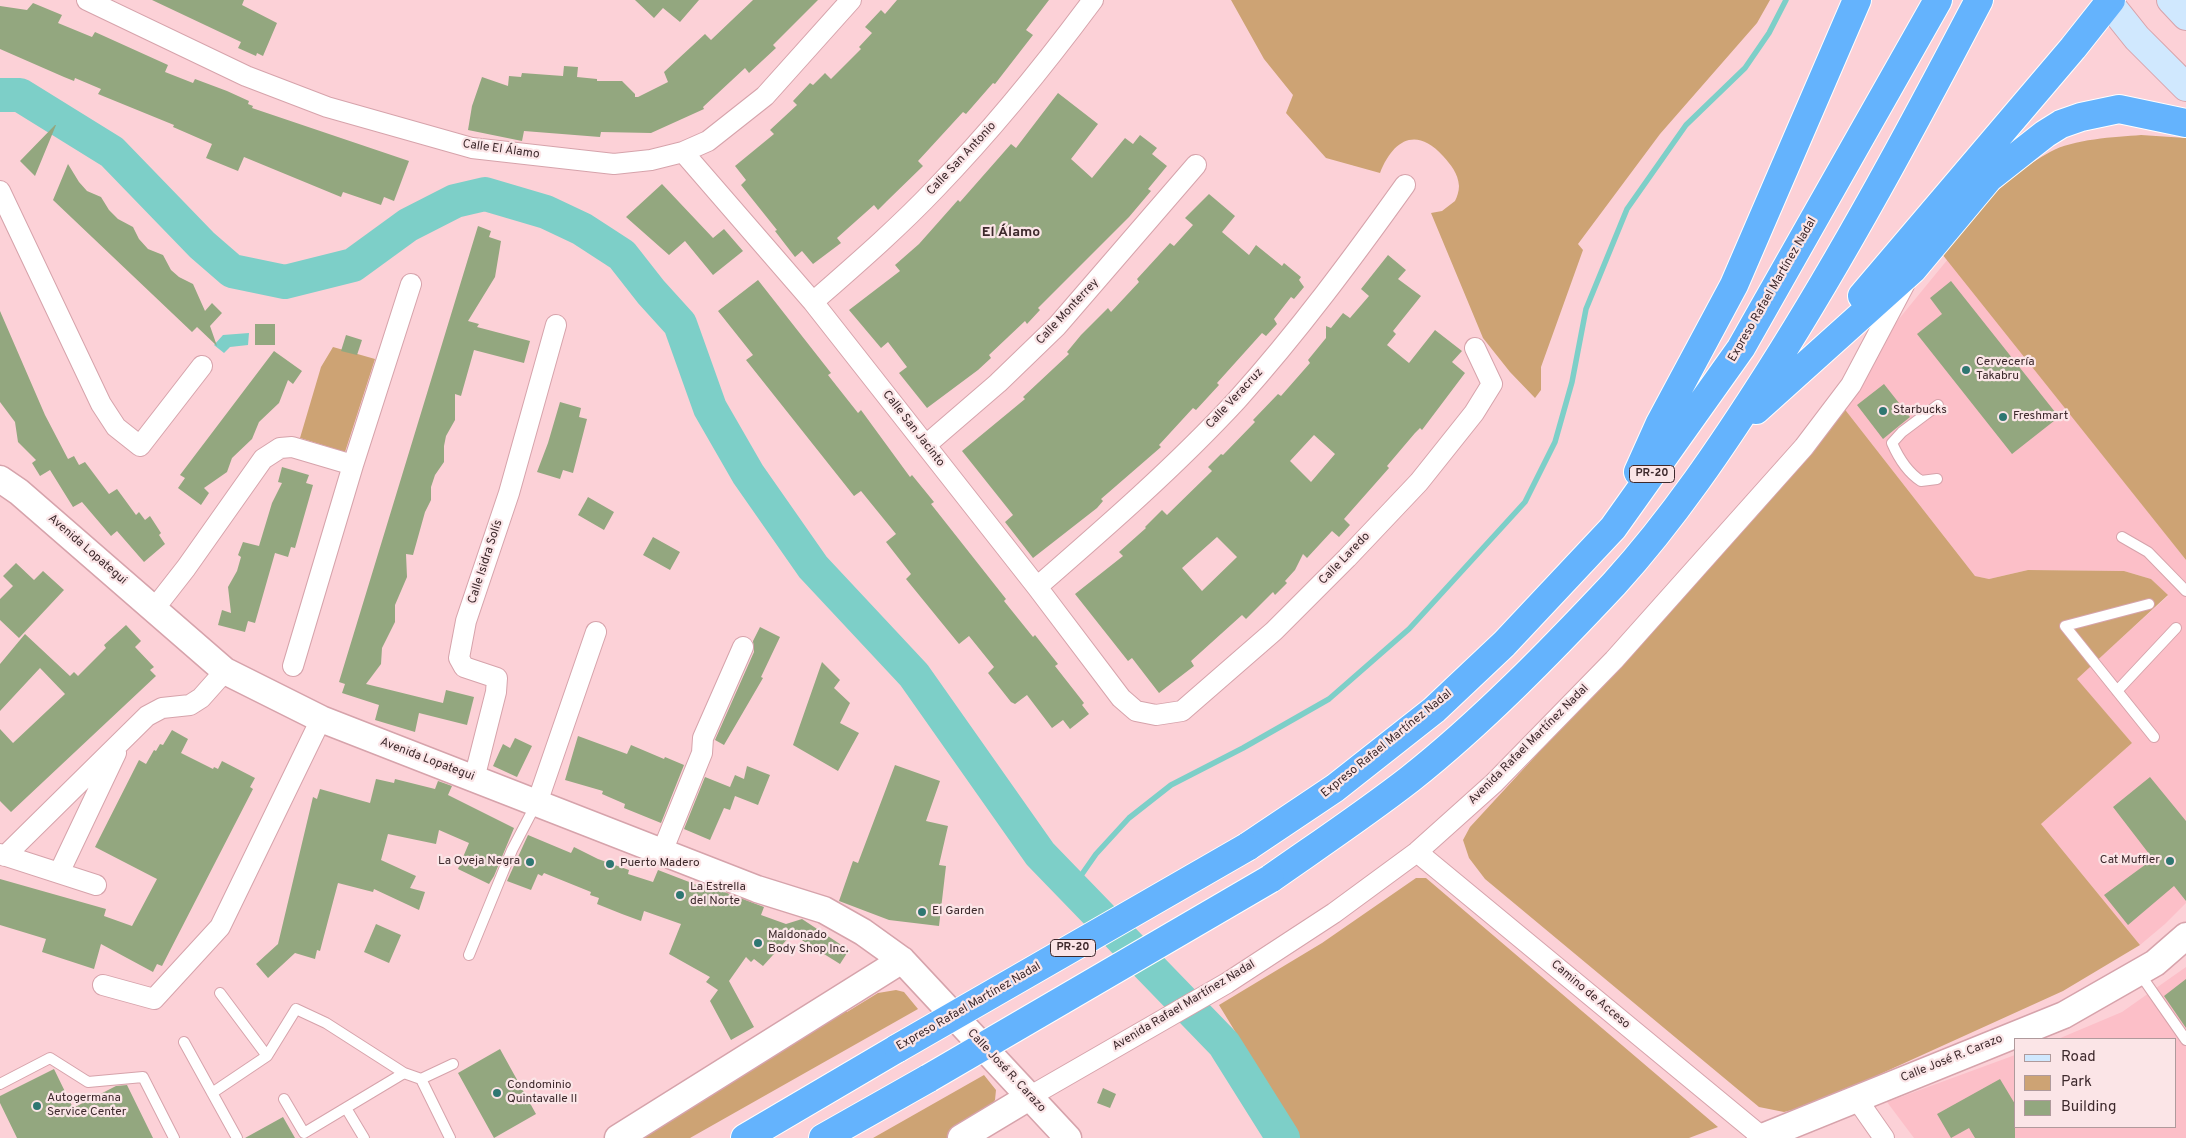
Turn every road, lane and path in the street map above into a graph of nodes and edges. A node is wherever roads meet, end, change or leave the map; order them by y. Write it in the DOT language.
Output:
graph roads {
  1 [pos="87,0"];
  2 [pos="851,0"];
  3 [pos="1093,0"];
  4 [pos="1857,0"];
  5 [pos="1938,0"];
  6 [pos="1979,0"];
  7 [pos="2171,0"];
  8 [pos="2110,1"];
  9 [pos="2186,16"];
  10 [pos="2074,48"];
  11 [pos="2186,87"];
  12 [pos="2186,123"];
  13 [pos="683,152"];
  14 [pos="1196,165"];
  15 [pos="1989,178"];
  16 [pos="1405,185"];
  17 [pos="0,191"];
  18 [pos="1913,269"];
  19 [pos="411,284"];
  20 [pos="812,302"];
  21 [pos="556,325"];
  22 [pos="1475,348"];
  23 [pos="1806,365"];
  24 [pos="202,366"];
  25 [pos="1938,405"];
  26 [pos="1733,430"];
  27 [pos="926,445"];
  28 [pos="353,465"];
  29 [pos="1937,478"];
  30 [pos="0,479"];
  31 [pos="1613,528"];
  32 [pos="2122,537"];
  33 [pos="1037,587"];
  34 [pos="2186,592"];
  35 [pos="2149,604"];
  36 [pos="154,608"];
  37 [pos="2176,628"];
  38 [pos="596,632"];
  39 [pos="743,647"];
  40 [pos="293,666"];
  41 [pos="225,671"];
  42 [pos="2117,691"];
  43 [pos="1136,710"];
  44 [pos="321,719"];
  45 [pos="2154,737"];
  46 [pos="122,741"];
  47 [pos="474,779"];
  48 [pos="537,803"];
  49 [pos="662,852"];
  50 [pos="1417,852"];
  51 [pos="2,855"];
  52 [pos="59,873"];
  53 [pos="96,885"];
  54 [pos="2186,936"];
  55 [pos="469,955"];
  56 [pos="902,960"];
  57 [pos="2139,973"];
  58 [pos="103,985"];
  59 [pos="220,993"];
  60 [pos="2186,1040"];
  61 [pos="184,1042"];
  62 [pos="267,1056"];
  63 [pos="453,1064"];
  64 [pos="404,1073"];
  65 [pos="421,1079"];
  66 [pos="0,1084"];
  67 [pos="212,1093"];
  68 [pos="1029,1097"];
  69 [pos="1856,1098"];
  70 [pos="284,1099"];
  71 [pos="346,1108"];
  72 [pos="305,1135"];
  73 [pos="174,1138"];
  74 [pos="237,1138"];
  75 [pos="364,1138"];
  76 [pos="450,1138"];
  77 [pos="618,1138"];
  78 [pos="745,1138"];
  79 [pos="823,1138"];
  80 [pos="961,1138"];
  81 [pos="1068,1138"];
  82 [pos="1761,1138"];
  83 [pos="1884,1138"];
  1 -- 13 [label="street, Calle El Álamo"];
  2 -- 13 [label="street, Calle El Álamo"];
  3 -- 20 [label="street, Calle San Antonio"];
  4 -- 31 [label="highway"];
  5 -- 31 [label="highway, Expreso Rafael Martínez Nadal / PR-20"];
  6 -- 26 [label="highway, PR-20"];
  7 -- 9 [label="main road"];
  8 -- 10 [label="highway"];
  8 -- 11 [label="main road"];
  10 -- 15 [label="highway"];
  10 -- 23 [label="highway"];
  12 -- 15 [label="highway"];
  13 -- 20 [label="street, Calle San Jacinto"];
  14 -- 27 [label="street, Calle Monterrey"];
  15 -- 18 [label="highway"];
  16 -- 33 [label="street, Calle Veracruz"];
  17 -- 24 [label="street"];
  18 -- 23 [label="highway"];
  18 -- 50 [label="street, Avenida Rafael Martínez Nadal"];
  19 -- 28 [label="street"];
  20 -- 27 [label="street, Calle San Jacinto"];
  21 -- 47 [label="street, Calle Isidra Solís"];
  22 -- 43 [label="street, Calle Laredo"];
  23 -- 26 [label="highway"];
  25 -- 29 [label="lane"];
  26 -- 79 [label="highway, PR-20, bridge"];
  27 -- 33 [label="street, Calle San Jacinto"];
  28 -- 36 [label="street"];
  28 -- 40 [label="street"];
  30 -- 36 [label="street, Avenida Lopategui"];
  31 -- 78 [label="highway, Expreso Rafael Martínez Nadal / PR-20, bridge"];
  32 -- 34 [label="lane"];
  33 -- 43 [label="street, Calle San Jacinto"];
  35 -- 42 [label="lane"];
  36 -- 41 [label="street, Avenida Lopategui"];
  37 -- 42 [label="lane"];
  38 -- 48 [label="street"];
  39 -- 49 [label="street"];
  41 -- 44 [label="street, Avenida Lopategui"];
  41 -- 46 [label="street"];
  42 -- 45 [label="lane"];
  44 -- 47 [label="street, Avenida Lopategui"];
  44 -- 58 [label="street"];
  46 -- 51 [label="street"];
  46 -- 52 [label="street"];
  47 -- 48 [label="street, Avenida Lopategui"];
  48 -- 49 [label="street, Avenida Lopategui"];
  48 -- 55 [label="lane"];
  49 -- 56 [label="street, Avenida Lopategui"];
  50 -- 68 [label="street, Avenida Rafael Martínez Nadal"];
  50 -- 82 [label="street, Camino de Acceso"];
  51 -- 52 [label="street"];
  52 -- 53 [label="street"];
  54 -- 57 [label="street, Calle José R. Carazo"];
  56 -- 68 [label="street, Calle José R. Carazo"];
  56 -- 77 [label="street"];
  57 -- 60 [label="lane"];
  57 -- 69 [label="street, Calle José R. Carazo"];
  59 -- 62 [label="lane"];
  61 -- 67 [label="lane"];
  62 -- 64 [label="lane"];
  62 -- 67 [label="lane"];
  63 -- 65 [label="lane"];
  64 -- 65 [label="lane"];
  64 -- 71 [label="lane"];
  65 -- 76 [label="lane"];
  66 -- 73 [label="lane"];
  67 -- 74 [label="lane"];
  68 -- 80 [label="street"];
  68 -- 81 [label="street, Calle José R. Carazo"];
  69 -- 82 [label="street, Calle José R. Carazo"];
  69 -- 83 [label="street"];
  70 -- 72 [label="lane"];
  71 -- 72 [label="lane"];
  71 -- 75 [label="lane"];
}
